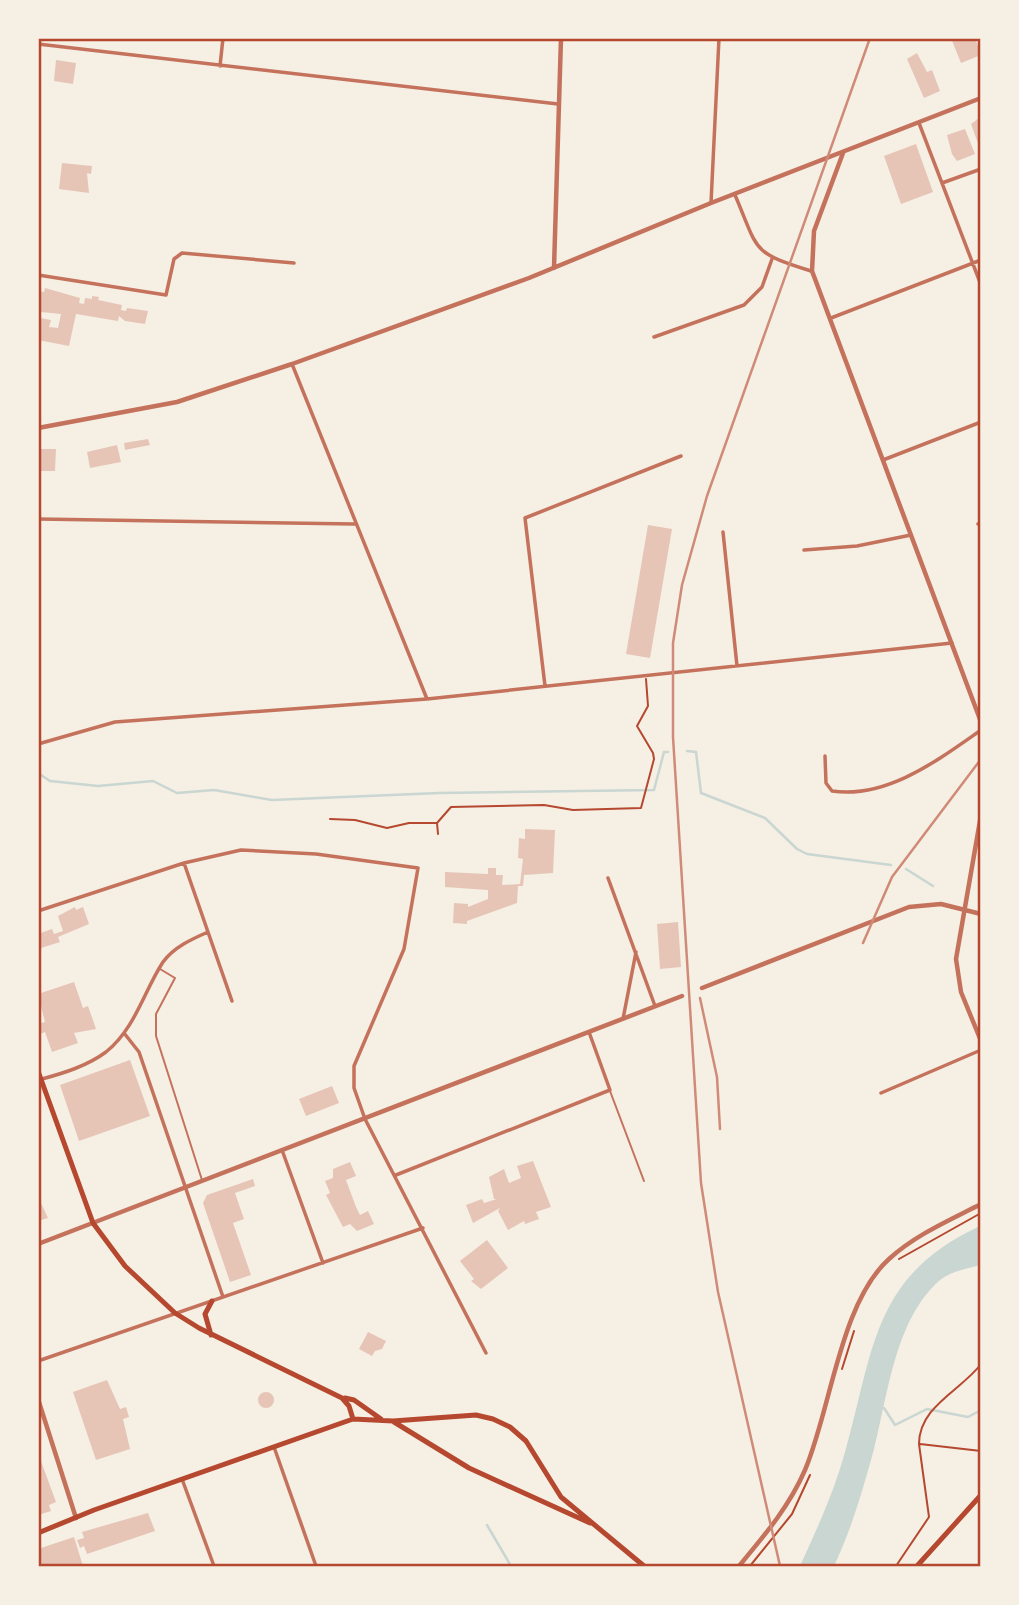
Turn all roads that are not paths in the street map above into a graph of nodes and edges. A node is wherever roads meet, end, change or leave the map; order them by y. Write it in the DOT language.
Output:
graph roads {
  1 [pos="223,38"];
  2 [pos="561,38"];
  3 [pos="719,38"];
  4 [pos="38,44"];
  5 [pos="220,66"];
  6 [pos="981,98"];
  7 [pos="558,104"];
  8 [pos="919,123"];
  9 [pos="843,153"];
  10 [pos="981,169"];
  11 [pos="942,183"];
  12 [pos="735,195"];
  13 [pos="711,203"];
  14 [pos="772,259"];
  15 [pos="981,260"];
  16 [pos="972,263"];
  17 [pos="294,264"];
  18 [pos="554,268"];
  19 [pos="812,271"];
  20 [pos="38,275"];
  21 [pos="981,285"];
  22 [pos="831,318"];
  23 [pos="654,337"];
  24 [pos="292,365"];
  25 [pos="981,422"];
  26 [pos="38,428"];
  27 [pos="681,456"];
  28 [pos="883,460"];
  29 [pos="38,519"];
  30 [pos="354,523"];
  31 [pos="723,532"];
  32 [pos="911,535"];
  33 [pos="804,550"];
  34 [pos="952,643"];
  35 [pos="737,667"];
  36 [pos="545,687"];
  37 [pos="427,699"];
  38 [pos="981,722"];
  39 [pos="981,730"];
  40 [pos="38,744"];
  41 [pos="825,757"];
  42 [pos="981,815"];
  43 [pos="184,863"];
  44 [pos="608,878"];
  45 [pos="965,908"];
  46 [pos="38,911"];
  47 [pos="981,914"];
  48 [pos="208,932"];
  49 [pos="636,950"];
  50 [pos="160,970"];
  51 [pos="702,988"];
  52 [pos="682,996"];
  53 [pos="232,1002"];
  54 [pos="655,1006"];
  55 [pos="623,1019"];
  56 [pos="589,1032"];
  57 [pos="124,1033"];
  58 [pos="981,1041"];
  59 [pos="981,1050"];
  60 [pos="38,1071"];
  61 [pos="40,1080"];
  62 [pos="610,1090"];
  63 [pos="881,1093"];
  64 [pos="365,1119"];
  65 [pos="282,1150"];
  66 [pos="395,1175"];
  67 [pos="202,1181"];
  68 [pos="644,1181"];
  69 [pos="185,1188"];
  70 [pos="981,1204"];
  71 [pos="93,1223"];
  72 [pos="423,1228"];
  73 [pos="38,1244"];
  74 [pos="323,1263"];
  75 [pos="223,1297"];
  76 [pos="212,1301"];
  77 [pos="175,1313"];
  78 [pos="211,1335"];
  79 [pos="486,1353"];
  80 [pos="38,1361"];
  81 [pos="342,1398"];
  82 [pos="38,1399"];
  83 [pos="353,1419"];
  84 [pos="384,1420"];
  85 [pos="393,1422"];
  86 [pos="274,1447"];
  87 [pos="182,1479"];
  88 [pos="981,1495"];
  89 [pos="76,1518"];
  90 [pos="602,1530"];
  91 [pos="38,1533"];
  92 [pos="214,1566"];
  93 [pos="316,1566"];
  94 [pos="644,1566"];
  95 [pos="739,1566"];
  96 [pos="917,1566"];
  1 -- 5 [label="street"];
  2 -- 7 [label="street"];
  3 -- 13 [label="street"];
  4 -- 5 [label="street"];
  5 -- 7 [label="street"];
  6 -- 8 [label="street"];
  7 -- 18 [label="street"];
  8 -- 9 [label="street"];
  8 -- 11 [label="street"];
  9 -- 12 [label="street"];
  9 -- 19 [label="street"];
  10 -- 11 [label="street"];
  11 -- 16 [label="street"];
  12 -- 13 [label="street"];
  12 -- 14 [label="street"];
  13 -- 18 [label="street"];
  14 -- 19 [label="street"];
  14 -- 23 [label="street"];
  15 -- 16 [label="street"];
  16 -- 21 [label="street"];
  16 -- 22 [label="street"];
  17 -- 20 [label="street"];
  18 -- 24 [label="street"];
  19 -- 22 [label="street"];
  22 -- 28 [label="street"];
  24 -- 26 [label="street"];
  24 -- 30 [label="street"];
  25 -- 28 [label="street"];
  27 -- 36 [label="street"];
  28 -- 32 [label="street"];
  29 -- 30 [label="street"];
  30 -- 37 [label="street"];
  31 -- 35 [label="street"];
  32 -- 33 [label="street"];
  32 -- 34 [label="street"];
  34 -- 35 [label="street"];
  34 -- 38 [label="street"];
  35 -- 36 [label="street"];
  36 -- 37 [label="street"];
  37 -- 40 [label="street"];
  39 -- 41 [label="street"];
  42 -- 45 [label="street"];
  43 -- 46 [label="street"];
  43 -- 48 [label="street"];
  43 -- 64 [label="street"];
  44 -- 49 [label="street"];
  45 -- 47 [label="street"];
  45 -- 51 [label="street"];
  45 -- 58 [label="street"];
  48 -- 50 [label="street"];
  48 -- 53 [label="street"];
  49 -- 54 [label="street"];
  49 -- 55 [label="street"];
  50 -- 57 [label="street"];
  50 -- 67 [label="lane"];
  52 -- 54 [label="street"];
  54 -- 55 [label="street"];
  55 -- 56 [label="street"];
  56 -- 62 [label="street"];
  56 -- 64 [label="street"];
  57 -- 61 [label="street"];
  57 -- 69 [label="street"];
  59 -- 63 [label="street"];
  60 -- 61 [label="main road"];
  61 -- 71 [label="main road"];
  62 -- 66 [label="street"];
  62 -- 68 [label="lane"];
  64 -- 65 [label="street"];
  64 -- 66 [label="street"];
  65 -- 67 [label="street"];
  65 -- 74 [label="street"];
  66 -- 72 [label="street"];
  67 -- 69 [label="street"];
  69 -- 71 [label="street"];
  69 -- 75 [label="street"];
  70 -- 95 [label="street"];
  71 -- 73 [label="street"];
  71 -- 77 [label="main road"];
  72 -- 74 [label="street"];
  72 -- 79 [label="street"];
  74 -- 75 [label="street"];
  75 -- 76 [label="street"];
  76 -- 77 [label="street"];
  76 -- 78 [label="main road"];
  77 -- 78 [label="main road"];
  77 -- 80 [label="street"];
  78 -- 81 [label="main road"];
  81 -- 83 [label="main road"];
  81 -- 84 [label="main road"];
  82 -- 89 [label="street"];
  83 -- 84 [label="main road"];
  83 -- 86 [label="main road"];
  84 -- 85 [label="main road"];
  85 -- 90 [label="main road"];
  85 -- 90 [label="main road"];
  86 -- 87 [label="main road"];
  86 -- 93 [label="street"];
  87 -- 89 [label="main road"];
  87 -- 92 [label="street"];
  88 -- 96 [label="main road"];
  89 -- 91 [label="main road"];
  90 -- 94 [label="main road"];
}
